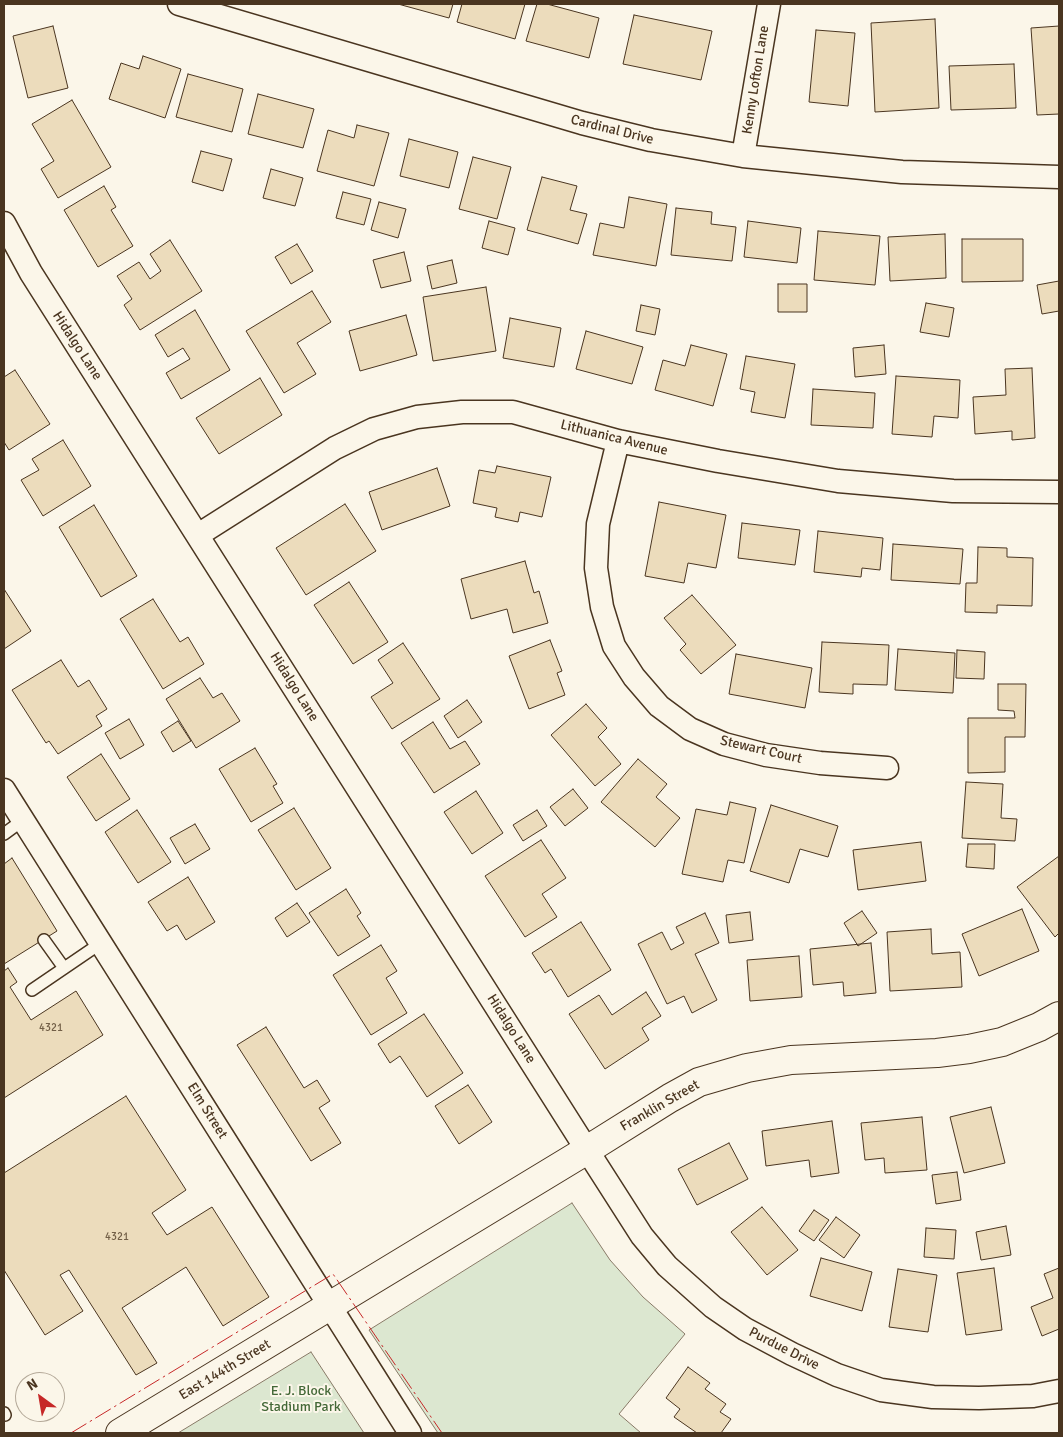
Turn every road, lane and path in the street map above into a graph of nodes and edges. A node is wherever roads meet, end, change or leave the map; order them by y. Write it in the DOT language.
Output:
graph roads {
  1 [pos="179,4"];
  2 [pos="769,4"];
  3 [pos="744,156"];
  4 [pos="1059,177"];
  5 [pos="4,223"];
  6 [pos="618,441"];
  7 [pos="1059,492"];
  8 [pos="198,534"];
  9 [pos="887,768"];
  10 [pos="4,790"];
  11 [pos="23,820"];
  12 [pos="4,834"];
  13 [pos="44,940"];
  14 [pos="101,943"];
  15 [pos="64,968"];
  16 [pos="32,990"];
  17 [pos="1059,1016"];
  18 [pos="587,1150"];
  19 [pos="330,1306"];
  20 [pos="1059,1391"];
  21 [pos="120,1433"];
  22 [pos="410,1433"];
  1 -- 3 [label="street, Cardinal Drive"];
  2 -- 3 [label="street, Kenny Lofton Lane"];
  3 -- 4 [label="street, Cardinal Drive"];
  5 -- 8 [label="street, Hidalgo Lane"];
  6 -- 7 [label="street, Lithuanica Avenue"];
  6 -- 8 [label="street, Lithuanica Avenue"];
  6 -- 9 [label="street, Stewart Court"];
  8 -- 18 [label="street, Hidalgo Lane"];
  10 -- 11 [label="street, Elm Street"];
  11 -- 12 [label="lane"];
  11 -- 14 [label="street, Elm Street"];
  13 -- 15 [label="lane"];
  14 -- 15 [label="lane"];
  14 -- 19 [label="street, Elm Street"];
  15 -- 16 [label="lane"];
  17 -- 18 [label="street, Franklin Street"];
  18 -- 19 [label="street, Franklin Street"];
  18 -- 20 [label="street, Purdue Drive"];
  19 -- 21 [label="street, East 144th Street"];
  19 -- 22 [label="street, Elm Street"];
}
